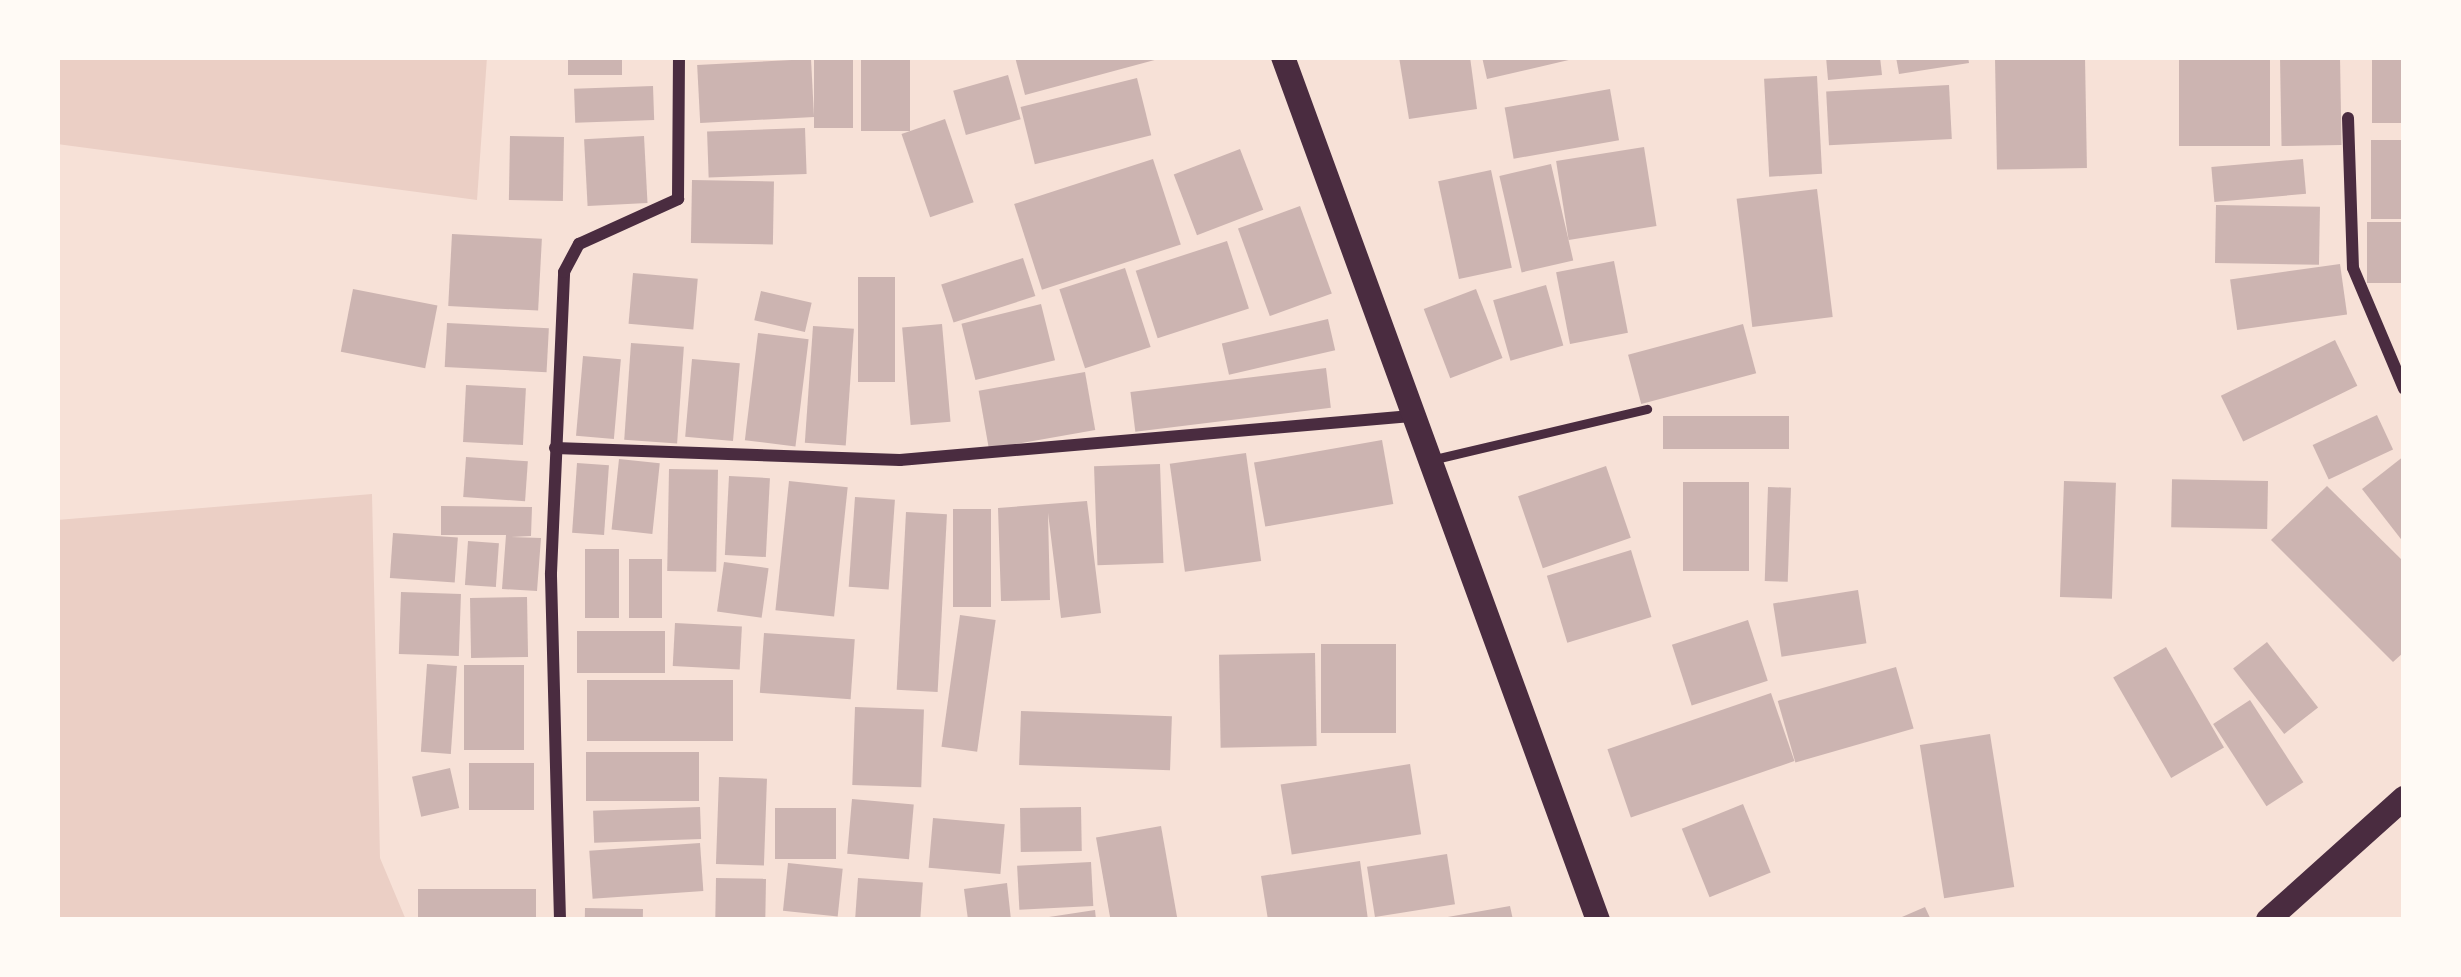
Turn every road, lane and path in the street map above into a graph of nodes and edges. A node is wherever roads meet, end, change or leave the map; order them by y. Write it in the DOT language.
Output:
graph roads {
  1 [pos="680,57"];
  2 [pos="1283,57"];
  3 [pos="2348,118"];
  4 [pos="2404,389"];
  5 [pos="1647,410"];
  6 [pos="1411,416"];
  7 [pos="554,448"];
  8 [pos="1430,460"];
  9 [pos="2404,798"];
  10 [pos="560,920"];
  11 [pos="1598,920"];
  12 [pos="2268,920"];
  1 -- 7 [label="street"];
  2 -- 6 [label="main road"];
  3 -- 4 [label="street"];
  5 -- 8 [label="lane"];
  6 -- 7 [label="street"];
  6 -- 8 [label="main road"];
  7 -- 10 [label="street"];
  8 -- 11 [label="main road"];
  9 -- 12 [label="main road"];
}
